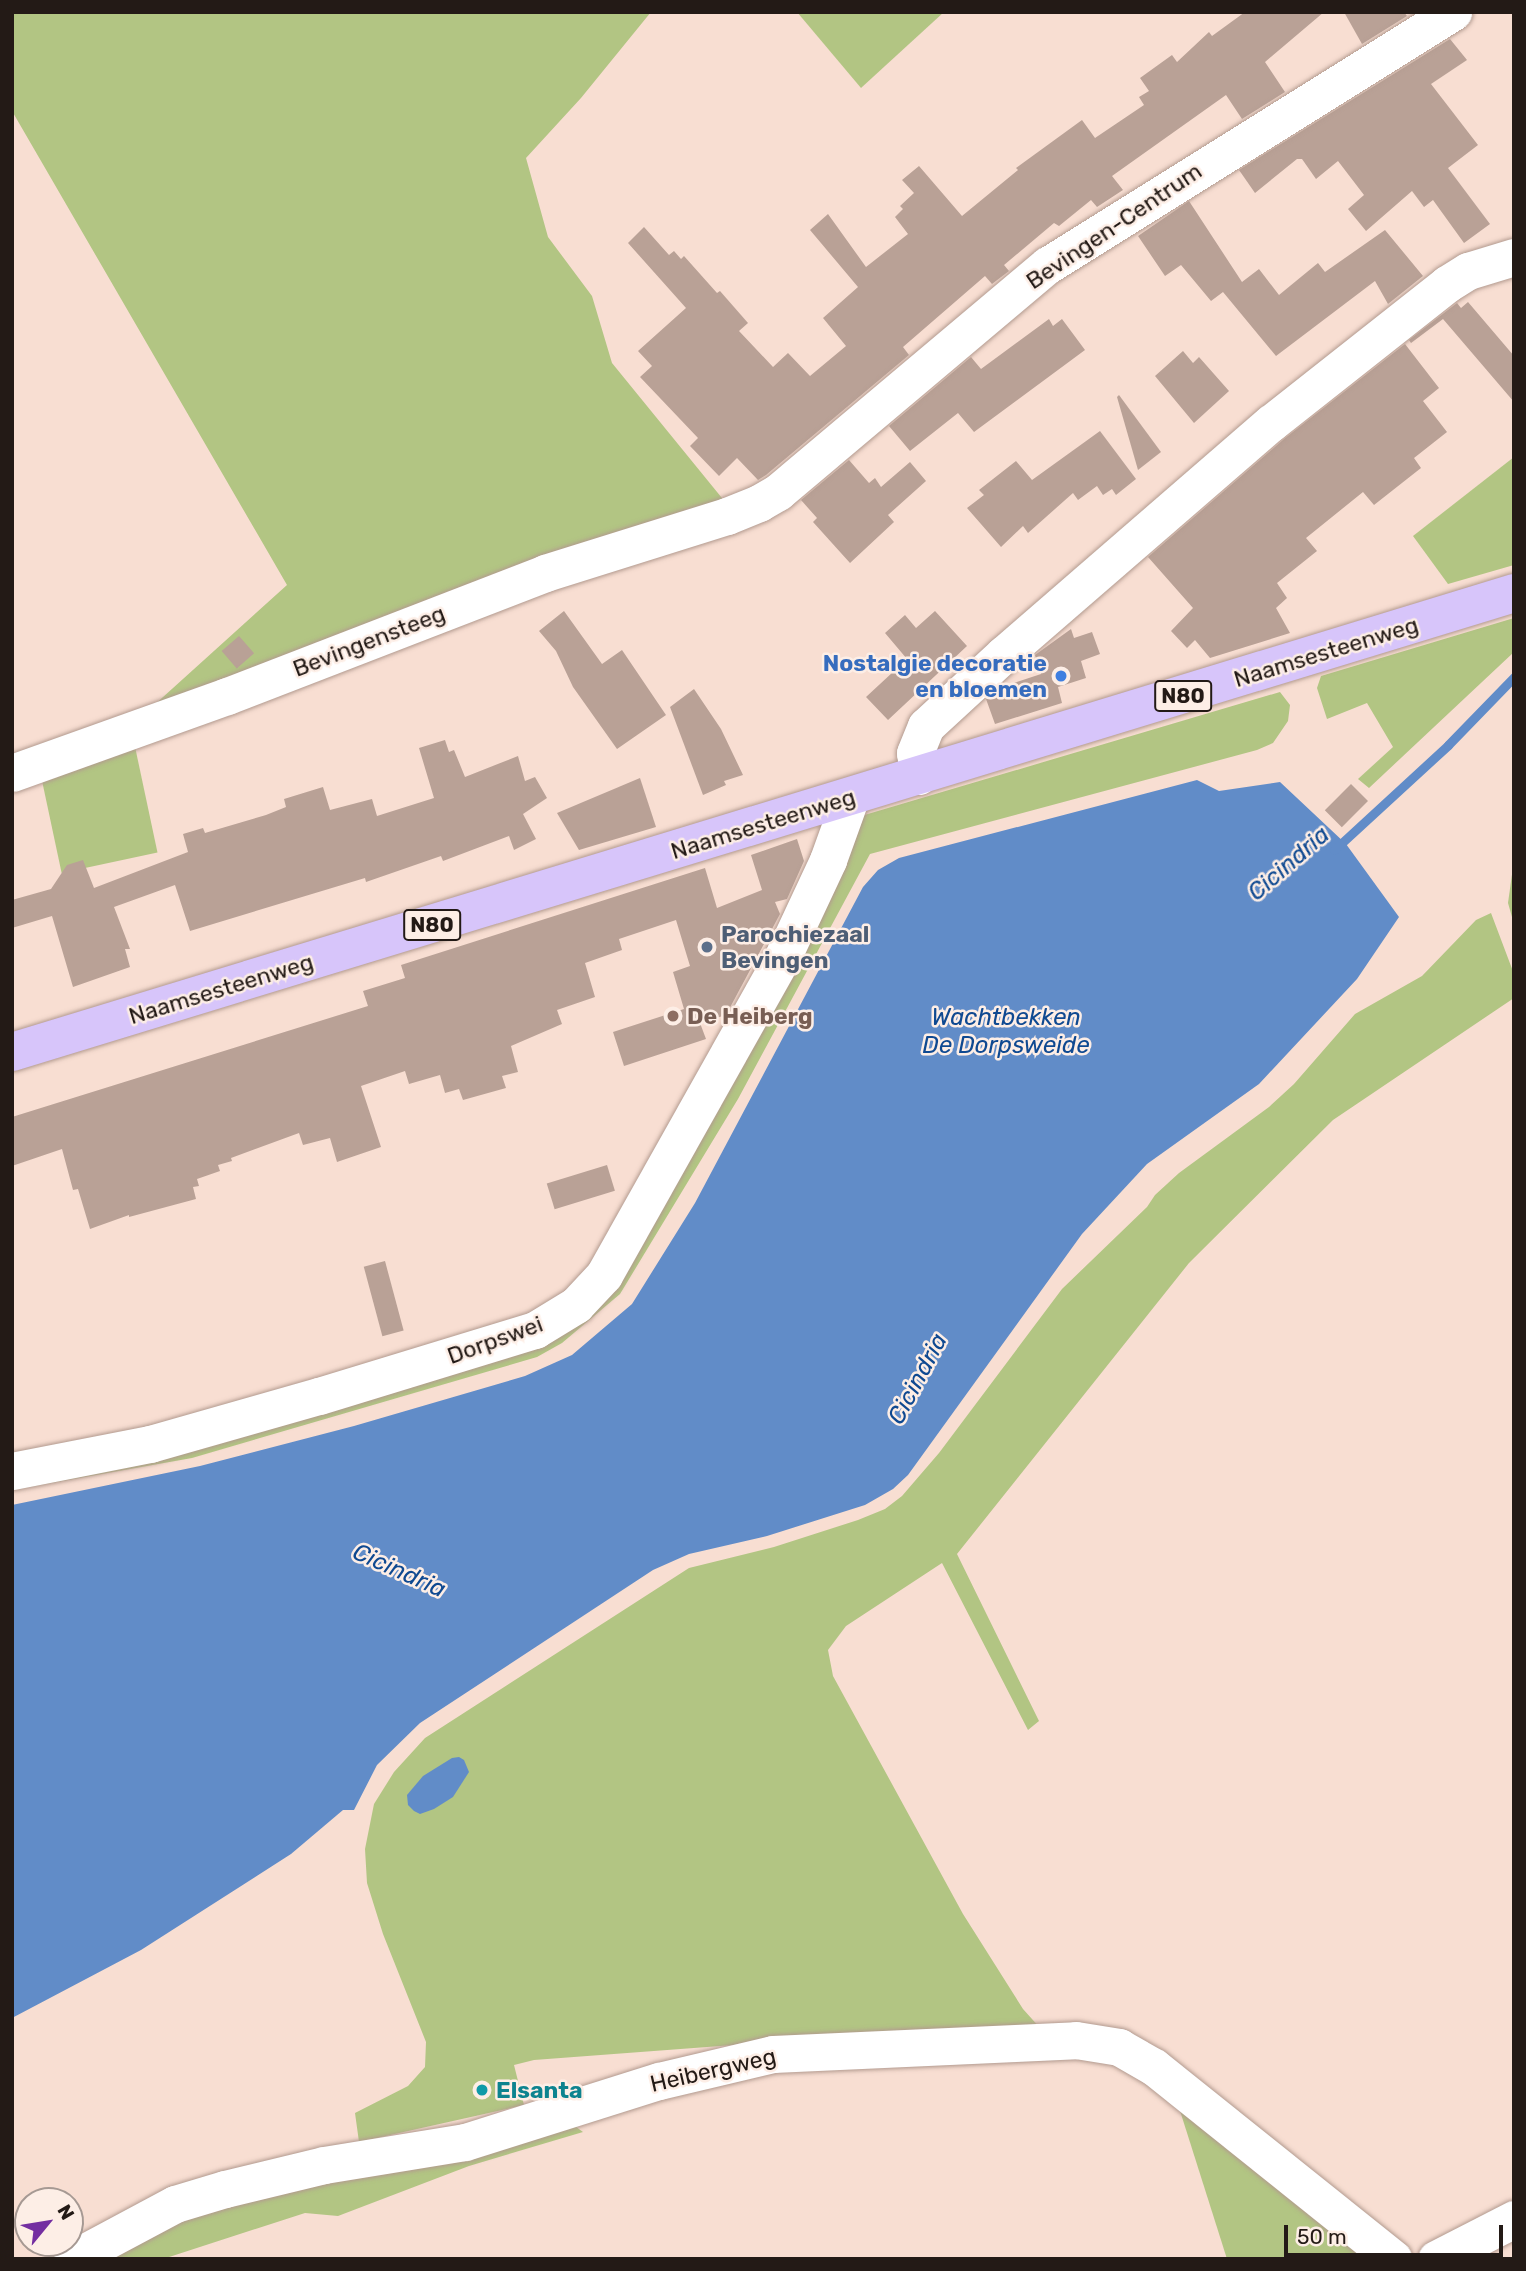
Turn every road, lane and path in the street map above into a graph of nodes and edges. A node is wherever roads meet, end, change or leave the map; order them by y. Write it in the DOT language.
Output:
graph roads {
  1 [pos="1453,12"];
  2 [pos="1514,257"];
  3 [pos="727,516"];
  4 [pos="1514,593"];
  5 [pos="12,773"];
  6 [pos="919,776"];
  7 [pos="851,796"];
  8 [pos="12,1052"];
  9 [pos="12,1471"];
  10 [pos="1514,2219"];
  11 [pos="72,2259"];
  12 [pos="1394,2259"];
  13 [pos="1436,2259"];
  1 -- 3 [label="street, Bevingen-Centrum"];
  2 -- 6 [label="street"];
  3 -- 5 [label="street, Bevingensteeg"];
  4 -- 6 [label="main road, Naamsesteenweg / N80"];
  6 -- 7 [label="main road, Naamsesteenweg / N80"];
  7 -- 8 [label="main road, Naamsesteenweg / N80"];
  7 -- 9 [label="street, Dorpswei"];
  10 -- 13 [label="street"];
  11 -- 12 [label="street, Heibergweg"];
}
